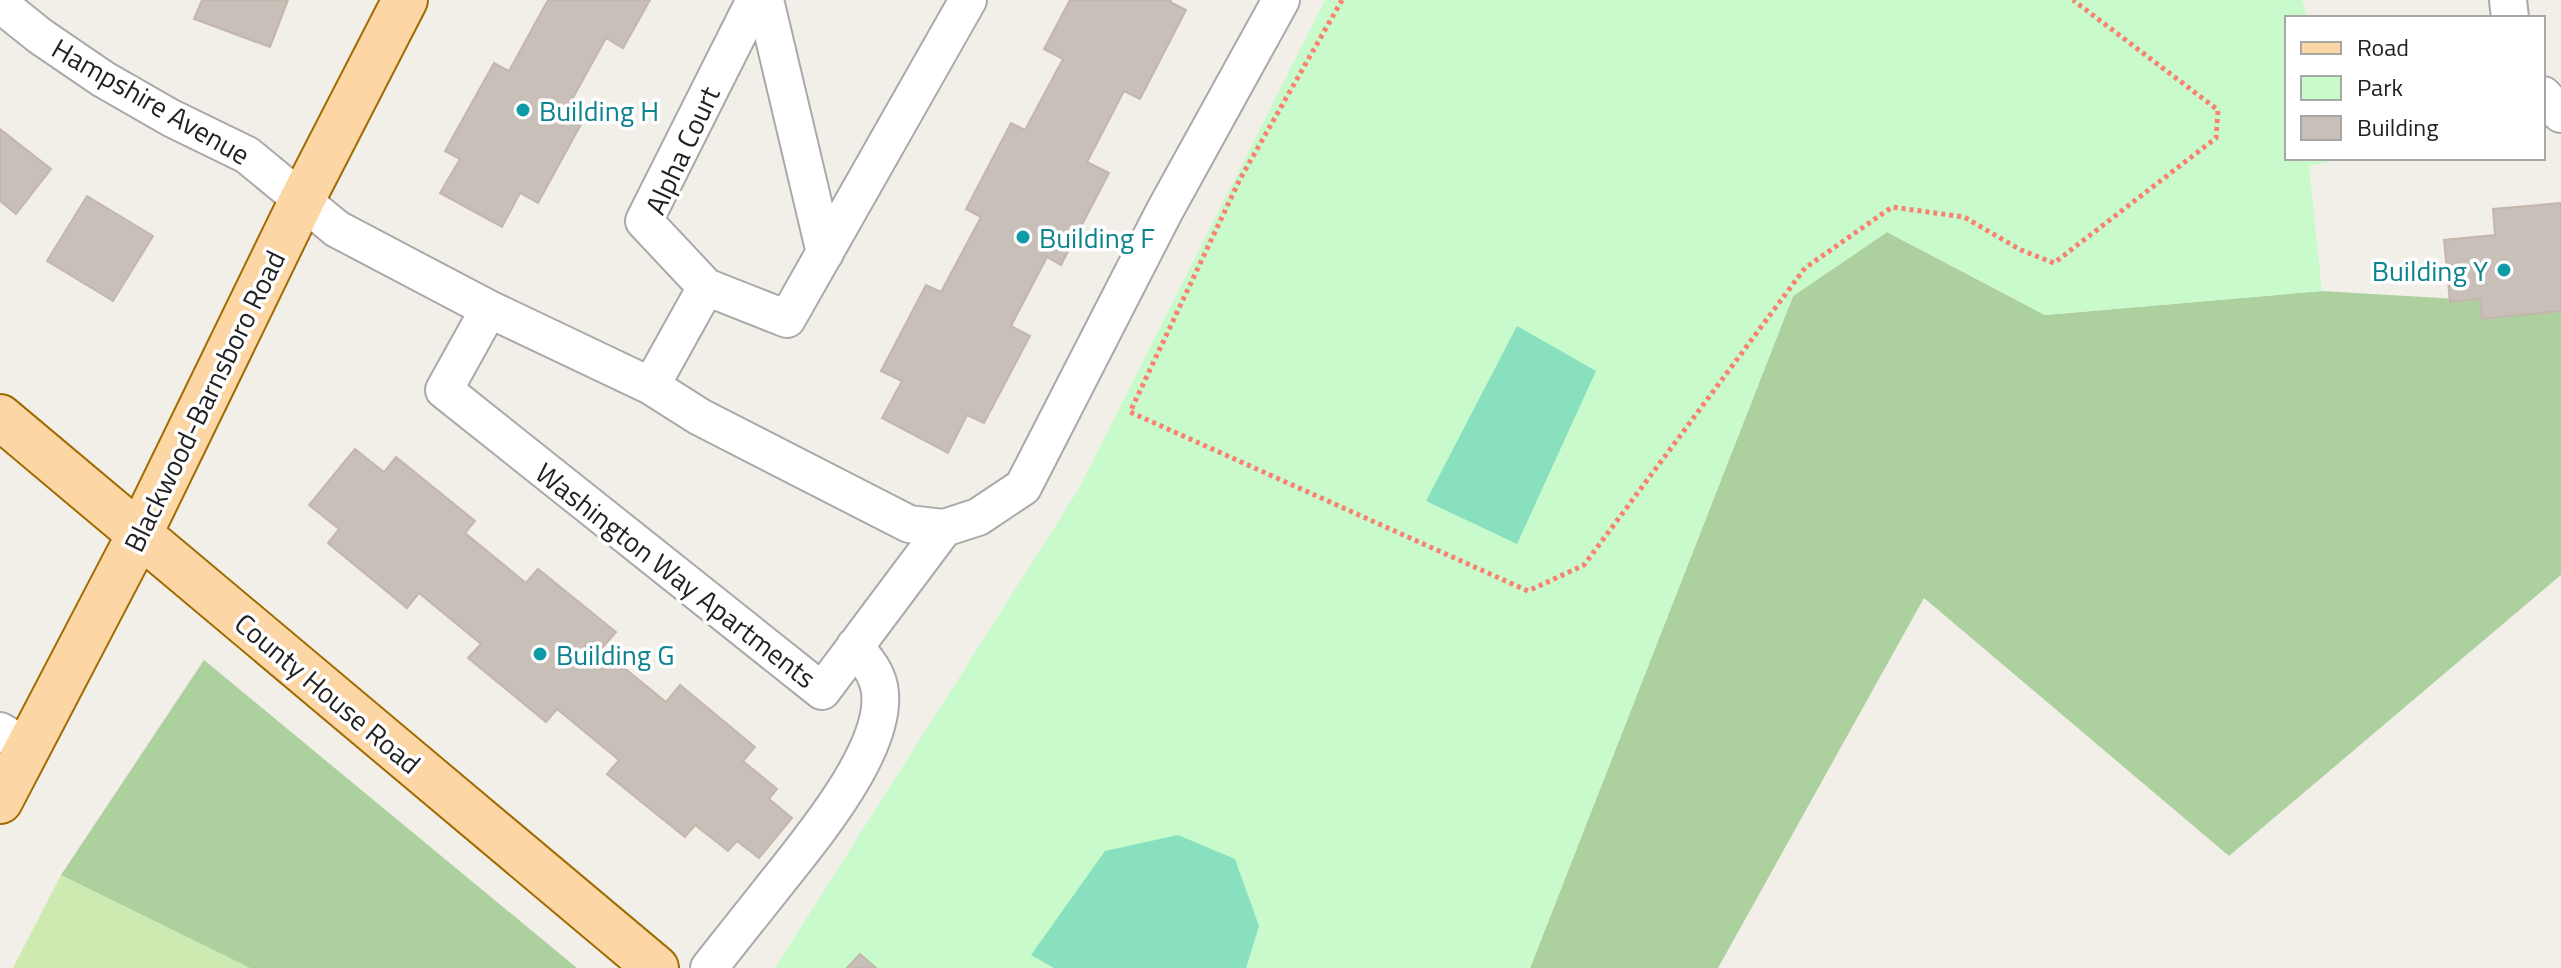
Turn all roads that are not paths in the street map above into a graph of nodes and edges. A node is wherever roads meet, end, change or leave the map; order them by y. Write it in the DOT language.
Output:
graph roads {
  1 [pos="405,0"];
  2 [pos="755,0"];
  3 [pos="765,0"];
  4 [pos="968,0"];
  5 [pos="1281,0"];
  6 [pos="0,4"];
  7 [pos="2545,97"];
  8 [pos="2561,114"];
  9 [pos="302,200"];
  10 [pos="825,253"];
  11 [pos="706,287"];
  12 [pos="489,309"];
  13 [pos="651,386"];
  14 [pos="0,417"];
  15 [pos="944,528"];
  16 [pos="139,535"];
  17 [pos="855,646"];
  18 [pos="14,739"];
  19 [pos="0,801"];
  20 [pos="656,968"];
  21 [pos="709,968"];
  1 -- 9 [label="main road, Blackwood-Barnsboro Road"];
  2 -- 11 [label="street, Alpha Court"];
  3 -- 10 [label="street"];
  4 -- 10 [label="street"];
  5 -- 15 [label="street"];
  6 -- 9 [label="street, Hampshire Avenue"];
  7 -- 8 [label="street"];
  9 -- 12 [label="street"];
  9 -- 16 [label="main road, Blackwood-Barnsboro Road"];
  10 -- 11 [label="street"];
  11 -- 13 [label="street"];
  12 -- 13 [label="street"];
  12 -- 17 [label="street, Washington Way Apartments"];
  13 -- 15 [label="street"];
  14 -- 16 [label="main road, County House Road"];
  15 -- 17 [label="street, Washington Way Apartments"];
  16 -- 18 [label="main road, Blackwood-Barnsboro Road"];
  16 -- 20 [label="main road, County House Road"];
  17 -- 21 [label="street"];
  18 -- 19 [label="main road, Blackwood-Barnsboro Road"];
}
